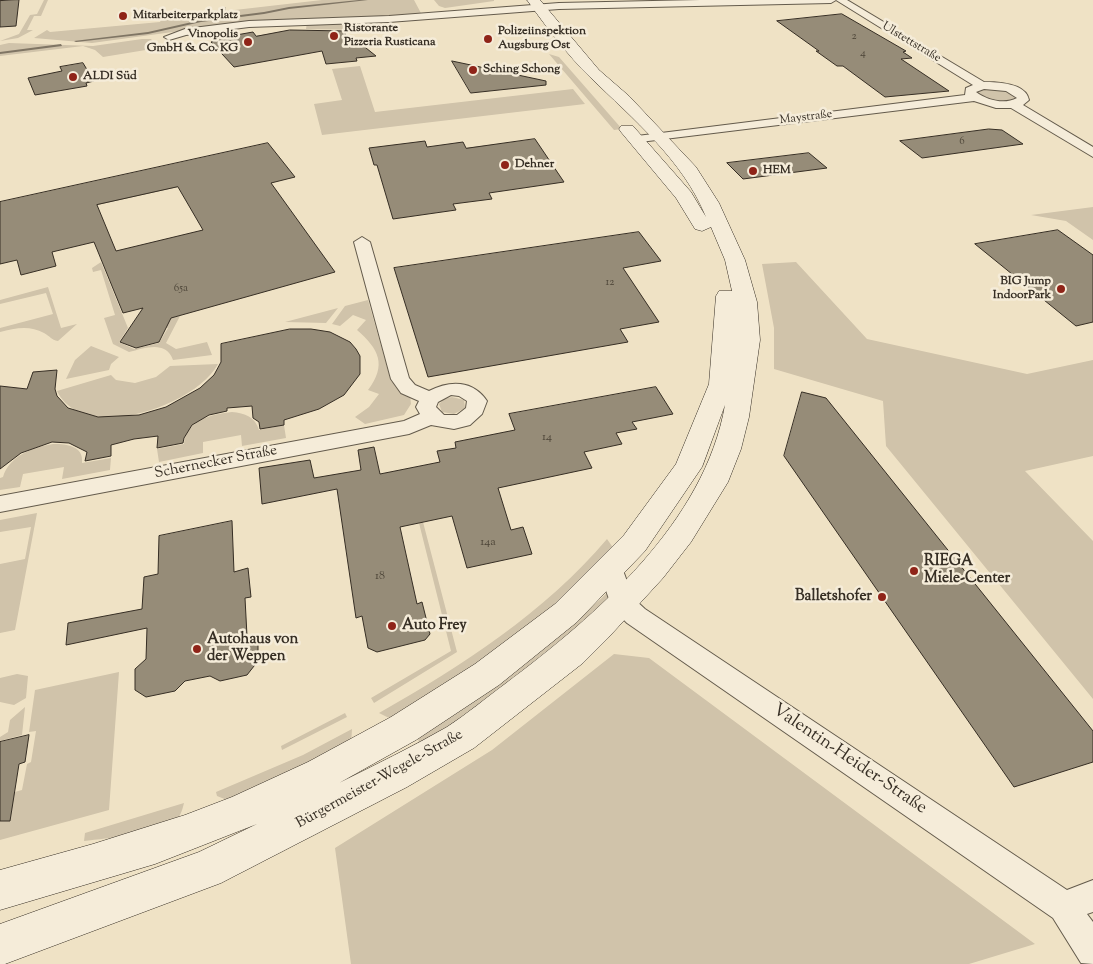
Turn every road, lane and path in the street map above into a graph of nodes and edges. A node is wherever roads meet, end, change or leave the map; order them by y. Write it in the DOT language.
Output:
graph roads {
  1 [pos="831,0"];
  2 [pos="840,0"];
  3 [pos="517,4"];
  4 [pos="536,4"];
  5 [pos="426,5"];
  6 [pos="433,16"];
  7 [pos="530,21"];
  8 [pos="169,37"];
  9 [pos="552,45"];
  10 [pos="982,85"];
  11 [pos="975,97"];
  12 [pos="1013,104"];
  13 [pos="607,106"];
  14 [pos="620,120"];
  15 [pos="648,139"];
  16 [pos="1093,153"];
  17 [pos="362,242"];
  18 [pos="0,504"];
  19 [pos="617,585"];
  20 [pos="0,890"];
  21 [pos="1093,896"];
  22 [pos="1064,906"];
  23 [pos="0,944"];
  24 [pos="1093,951"];
  1 -- 4 [label="street"];
  2 -- 10 [label="street, Ulstettstraße"];
  3 -- 4 [label="street"];
  3 -- 6 [label="street"];
  3 -- 7 [label="main road"];
  4 -- 15 [label="main road, Bürgermeister-Wegele-Straße"];
  5 -- 6 [label="street"];
  6 -- 8 [label="street"];
  9 -- 13 [label="main road"];
  10 -- 11 [label="street"];
  10 -- 12 [label="street"];
  11 -- 12 [label="street"];
  11 -- 15 [label="street, Maystraße"];
  12 -- 16 [label="street"];
  14 -- 15 [label="main road, Bürgermeister-Wegele-Straße"];
  15 -- 19 [label="main road, Bürgermeister-Wegele-Straße"];
  15 -- 19 [label="main road, Bürgermeister-Wegele-Straße"];
  17 -- 18 [label="street, Schernecker Straße"];
  19 -- 20 [label="main road, Bürgermeister-Wegele-Straße"];
  19 -- 22 [label="street, Valentin-Heider-Straße"];
  19 -- 23 [label="main road, Bürgermeister-Wegele-Straße"];
  21 -- 22 [label="street"];
  22 -- 24 [label="street, Valentin-Heider-Straße"];
}
